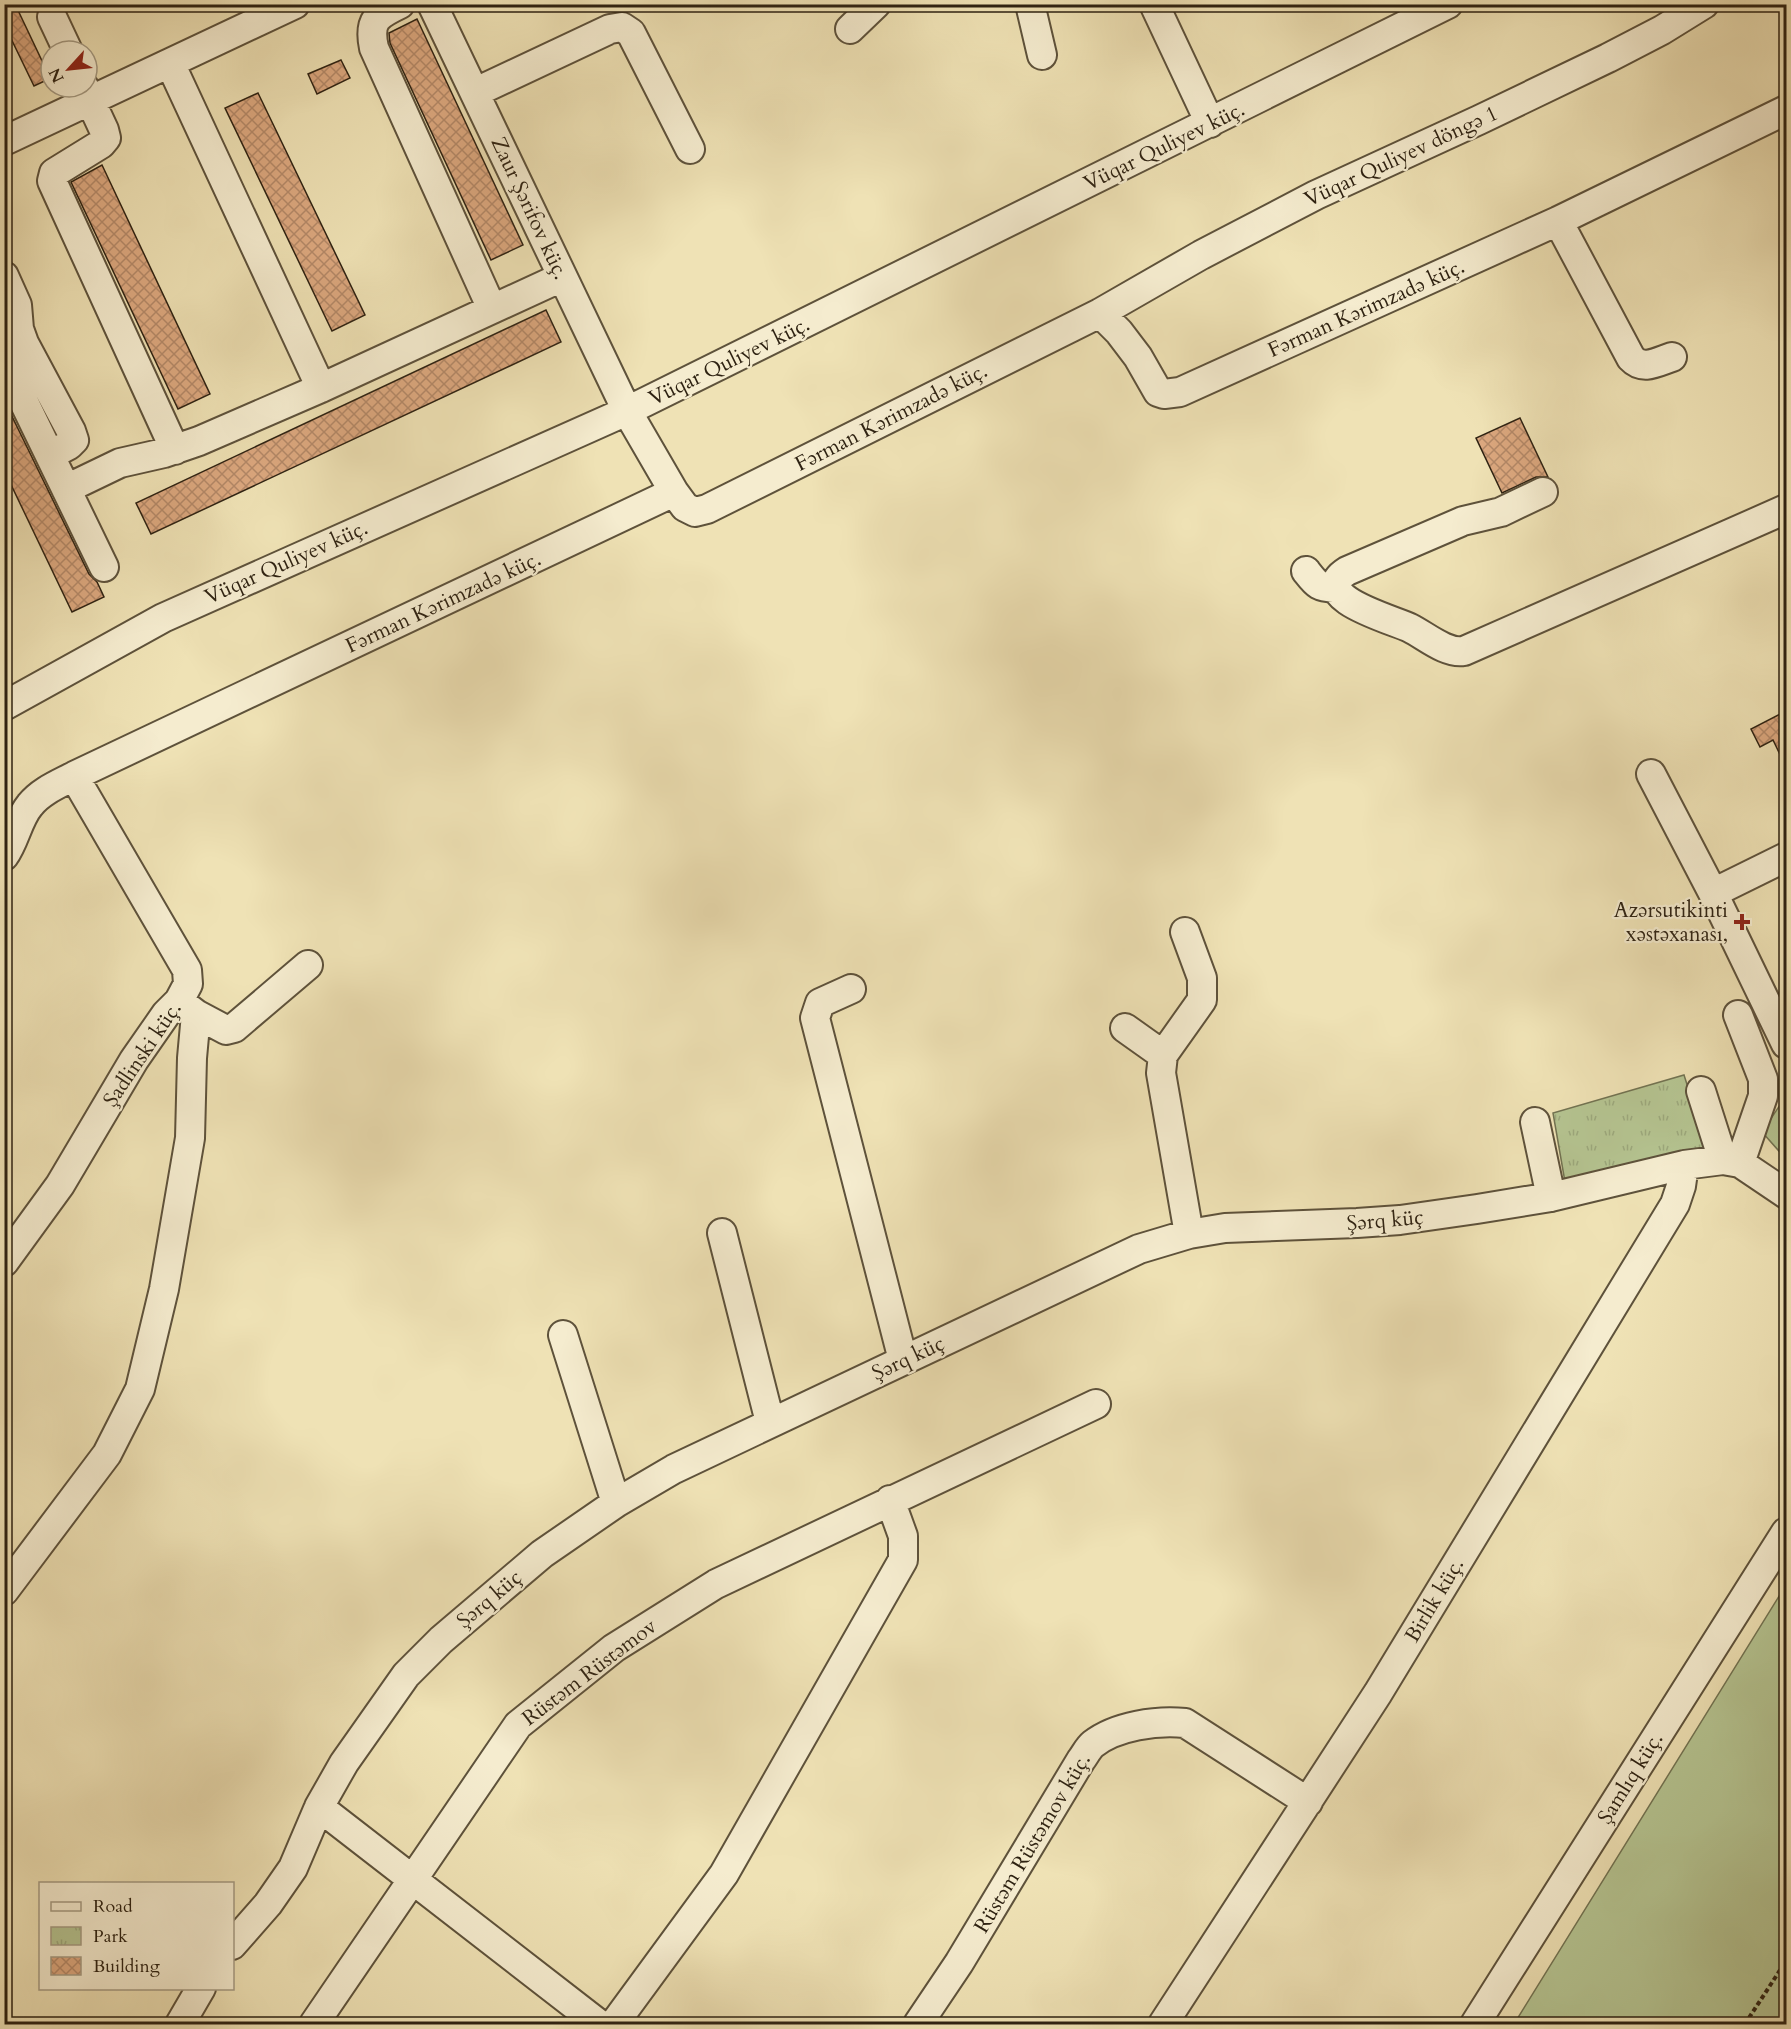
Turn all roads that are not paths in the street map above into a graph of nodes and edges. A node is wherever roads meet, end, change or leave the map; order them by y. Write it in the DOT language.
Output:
graph roads {
  1 [pos="295,4"];
  2 [pos="400,4"];
  3 [pos="432,4"];
  4 [pos="876,4"];
  5 [pos="1030,4"];
  6 [pos="1154,4"];
  7 [pos="1704,4"];
  8 [pos="1446,5"];
  9 [pos="52,16"];
  10 [pos="850,29"];
  11 [pos="63,39"];
  12 [pos="1042,55"];
  13 [pos="170,63"];
  14 [pos="99,90"];
  15 [pos="476,92"];
  16 [pos="77,99"];
  17 [pos="89,99"];
  18 [pos="1786,110"];
  19 [pos="1210,123"];
  20 [pos="6,136"];
  21 [pos="690,148"];
  22 [pos="1558,221"];
  23 [pos="4,276"];
  24 [pos="562,277"];
  25 [pos="492,309"];
  26 [pos="1100,313"];
  27 [pos="1672,357"];
  28 [pos="4,361"];
  29 [pos="321,388"];
  30 [pos="627,411"];
  31 [pos="175,450"];
  32 [pos="50,455"];
  33 [pos="66,489"];
  34 [pos="674,492"];
  35 [pos="1544,492"];
  36 [pos="1786,509"];
  37 [pos="104,567"];
  38 [pos="1306,571"];
  39 [pos="1336,588"];
  40 [pos="4,706"];
  41 [pos="1651,774"];
  42 [pos="74,776"];
  43 [pos="12,818"];
  44 [pos="4,856"];
  45 [pos="1786,857"];
  46 [pos="1713,893"];
  47 [pos="1185,932"];
  48 [pos="308,965"];
  49 [pos="851,989"];
  50 [pos="187,1008"];
  51 [pos="1738,1015"];
  52 [pos="1125,1029"];
  53 [pos="1786,1044"];
  54 [pos="1162,1055"];
  55 [pos="1701,1091"];
  56 [pos="1535,1122"];
  57 [pos="1732,1161"];
  58 [pos="1684,1165"];
  59 [pos="1786,1194"];
  60 [pos="1551,1197"];
  61 [pos="722,1233"];
  62 [pos="1189,1234"];
  63 [pos="4,1262"];
  64 [pos="563,1335"];
  65 [pos="903,1360"];
  66 [pos="1096,1404"];
  67 [pos="770,1422"];
  68 [pos="890,1500"];
  69 [pos="616,1503"];
  70 [pos="1786,1532"];
  71 [pos="4,1591"];
  72 [pos="1308,1802"];
  73 [pos="319,1807"];
  74 [pos="413,1881"];
  75 [pos="234,1943"];
  76 [pos="200,1990"];
  77 [pos="180,2025"];
  78 [pos="314,2025"];
  79 [pos="599,2025"];
  80 [pos="614,2025"];
  81 [pos="918,2025"];
  82 [pos="1163,2025"];
  83 [pos="1475,2025"];
  1 -- 13 [label="street"];
  2 -- 25 [label="street"];
  3 -- 15 [label="street, Zaur Şərifov küç."];
  4 -- 10 [label="street"];
  5 -- 12 [label="street"];
  6 -- 19 [label="street"];
  7 -- 26 [label="street, Vüqar Quliyev döngə 1"];
  8 -- 19 [label="street, Vüqar Quliyev küç."];
  9 -- 11 [label="street"];
  13 -- 14 [label="street"];
  13 -- 29 [label="street"];
  15 -- 21 [label="street"];
  15 -- 24 [label="street, Zaur Şərifov küç."];
  16 -- 20 [label="street"];
  17 -- 31 [label="street"];
  18 -- 22 [label="street, Fərman Kərimzadə küç."];
  19 -- 30 [label="street, Vüqar Quliyev küç."];
  22 -- 26 [label="street, Fərman Kərimzadə küç."];
  22 -- 27 [label="street"];
  23 -- 32 [label="street"];
  24 -- 25 [label="street"];
  24 -- 30 [label="street, Zaur Şərifov küç."];
  25 -- 29 [label="street"];
  26 -- 34 [label="street, Fərman Kərimzadə küç."];
  28 -- 32 [label="street"];
  29 -- 31 [label="street"];
  30 -- 34 [label="street, Zaur Şərifov küç."];
  30 -- 40 [label="street, Vüqar Quliyev küç."];
  31 -- 33 [label="street"];
  32 -- 33 [label="street"];
  33 -- 37 [label="street"];
  34 -- 42 [label="street, Fərman Kərimzadə küç."];
  35 -- 39 [label="street"];
  36 -- 39 [label="street"];
  38 -- 39 [label="street"];
  41 -- 46 [label="street"];
  42 -- 43 [label="street, Fərman Kərimzadə küç."];
  42 -- 50 [label="street, Şadlinski küç."];
  43 -- 44 [label="street, Fərman Kərimzadə küç."];
  45 -- 46 [label="street"];
  46 -- 53 [label="street"];
  47 -- 54 [label="street"];
  48 -- 50 [label="street"];
  49 -- 65 [label="street"];
  50 -- 63 [label="street, Şadlinski küç."];
  50 -- 71 [label="street"];
  51 -- 57 [label="street"];
  52 -- 54 [label="street"];
  54 -- 62 [label="street"];
  55 -- 57 [label="street"];
  56 -- 60 [label="street"];
  57 -- 58 [label="street, Şərq küç"];
  57 -- 59 [label="street"];
  58 -- 60 [label="street, Şərq küç"];
  58 -- 72 [label="street, Birlik küç."];
  60 -- 62 [label="street, Şərq küç"];
  61 -- 67 [label="street"];
  62 -- 65 [label="street, Şərq küç"];
  64 -- 69 [label="street"];
  65 -- 67 [label="street, Şərq küç"];
  66 -- 68 [label="street, Rüstəm Rüstəmov"];
  67 -- 69 [label="street, Şərq küç"];
  68 -- 74 [label="street, Rüstəm Rüstəmov"];
  68 -- 80 [label="street"];
  69 -- 73 [label="street, Şərq küç"];
  70 -- 83 [label="street, Şamlıq küç."];
  72 -- 81 [label="street, Rüstəm Rüstəmov küç."];
  72 -- 82 [label="street, Birlik küç."];
  73 -- 74 [label="street"];
  73 -- 75 [label="street, Şərq küç"];
  74 -- 78 [label="street, Rüstəm Rüstəmov"];
  74 -- 79 [label="street"];
  76 -- 77 [label="street"];
}
